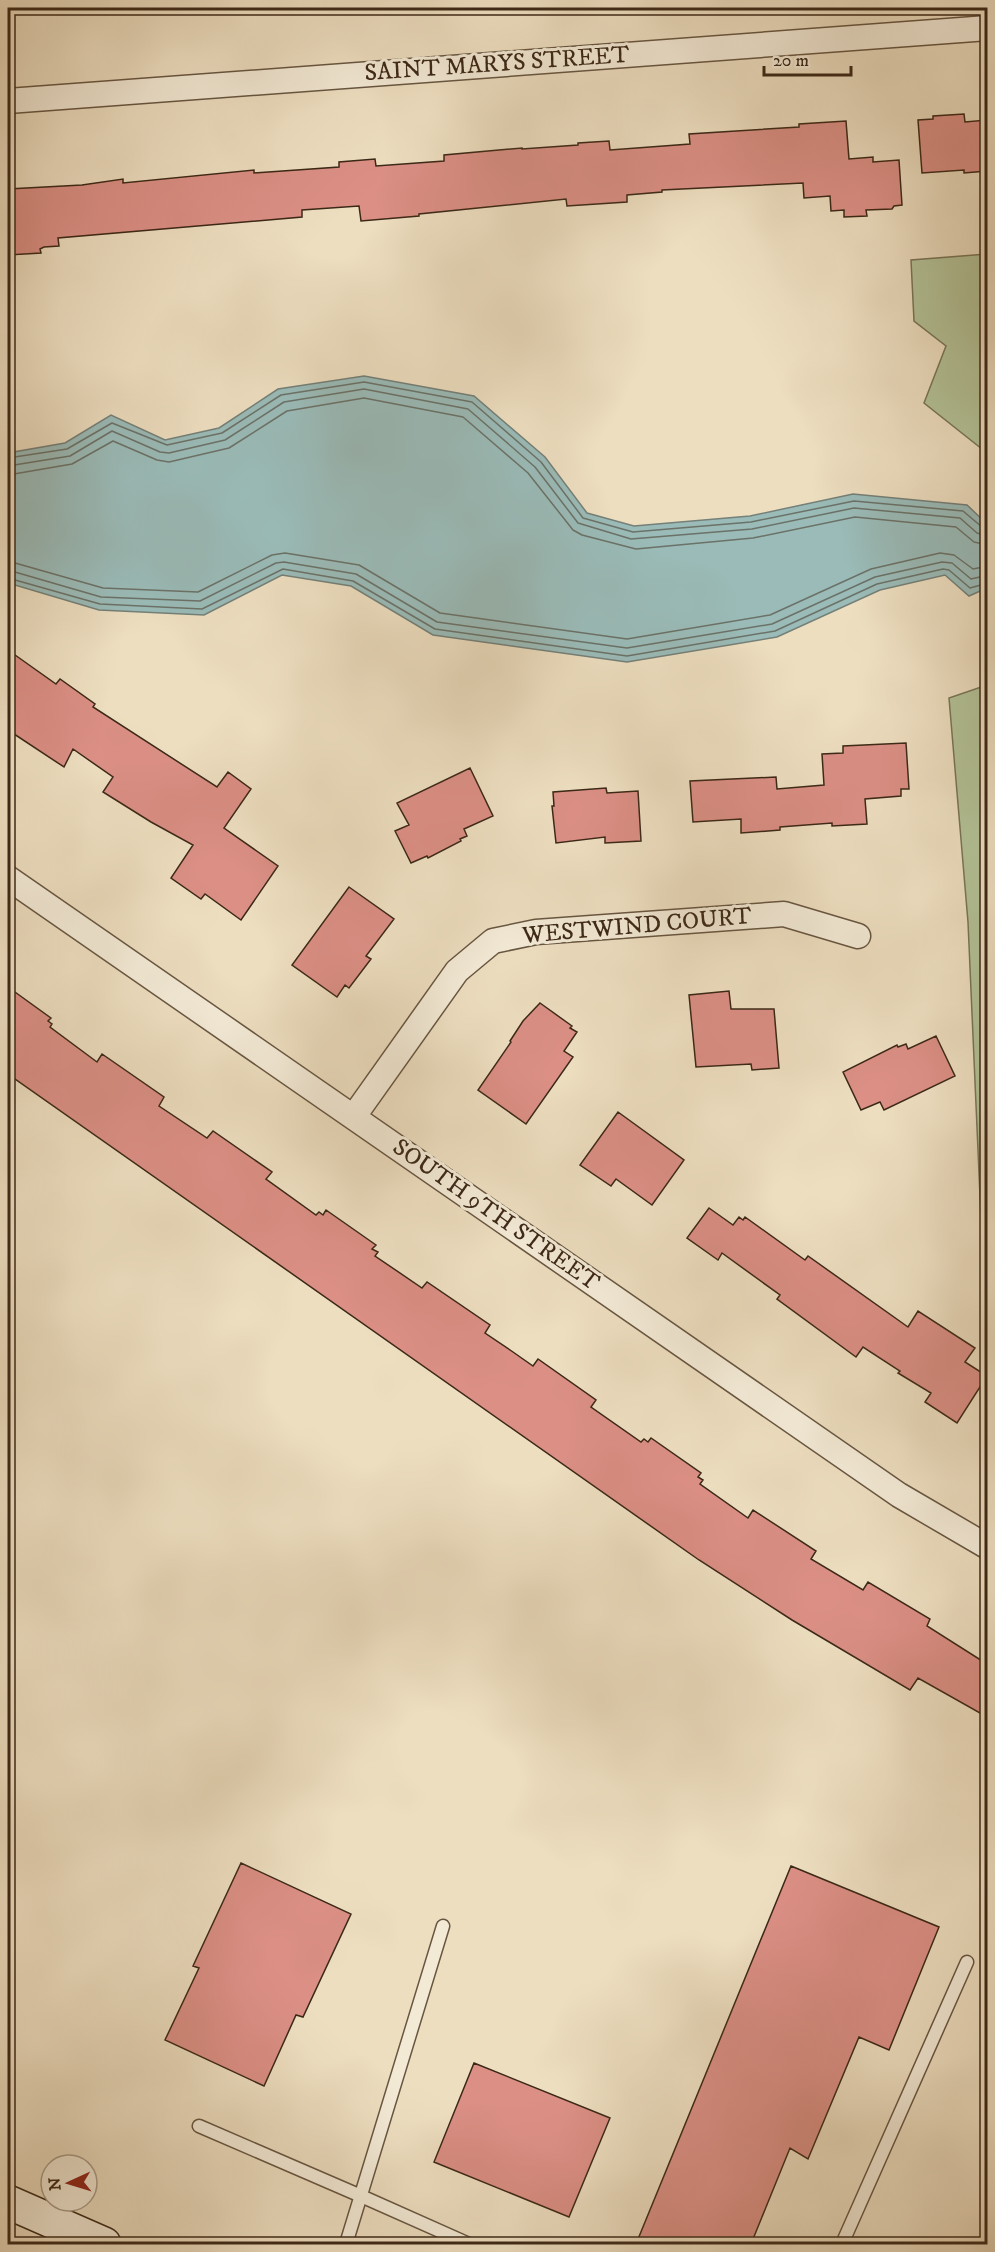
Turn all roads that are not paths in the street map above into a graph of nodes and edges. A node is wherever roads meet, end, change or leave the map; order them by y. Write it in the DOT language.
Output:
graph roads {
  1 [pos="987,28"];
  2 [pos="8,101"];
  3 [pos="8,878"];
  4 [pos="858,936"];
  5 [pos="354,1116"];
  6 [pos="987,1547"];
  7 [pos="443,1926"];
  8 [pos="967,1962"];
  9 [pos="199,2126"];
  10 [pos="361,2196"];
  11 [pos="8,2202"];
  12 [pos="104,2244"];
  13 [pos="346,2244"];
  14 [pos="469,2244"];
  15 [pos="842,2244"];
  1 -- 2 [label="street, SAINT MARYS STREET"];
  3 -- 5 [label="street, SOUTH 9TH STREET"];
  4 -- 5 [label="street, WESTWIND COURT"];
  5 -- 6 [label="street, SOUTH 9TH STREET"];
  7 -- 10 [label="lane"];
  8 -- 15 [label="lane"];
  9 -- 10 [label="lane"];
  10 -- 13 [label="lane"];
  10 -- 14 [label="lane"];
  11 -- 12 [label="main road"];
}
